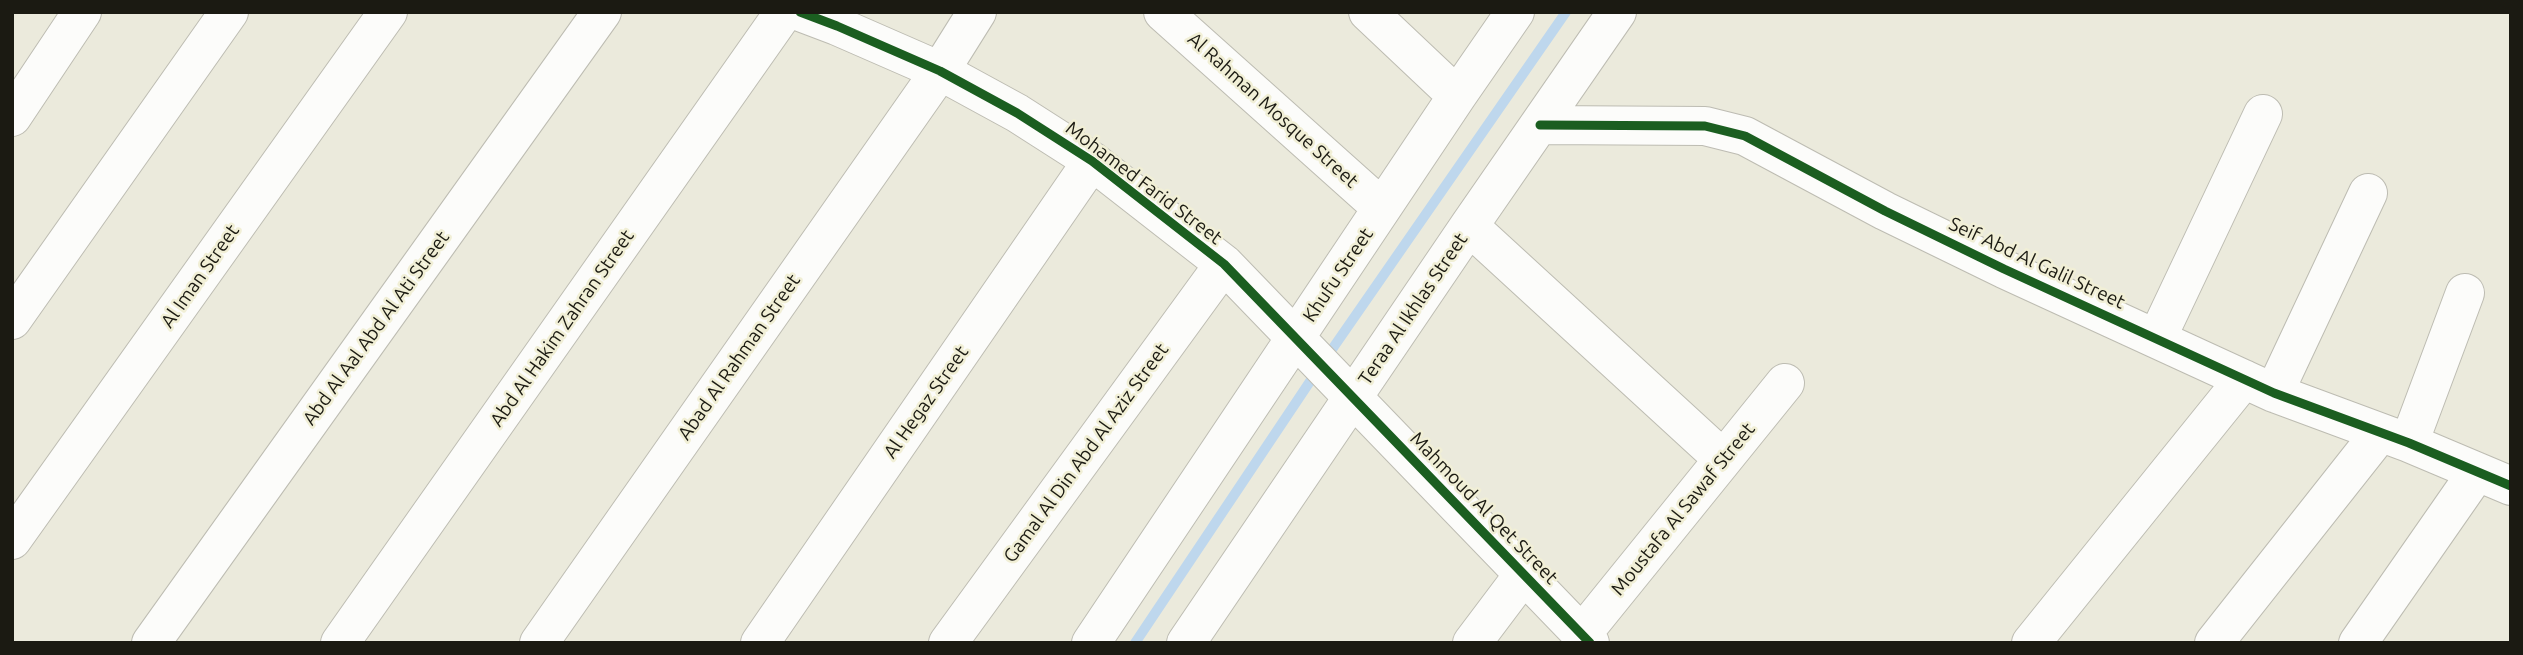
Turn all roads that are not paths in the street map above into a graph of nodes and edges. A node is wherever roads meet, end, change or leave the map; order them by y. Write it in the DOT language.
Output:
graph roads {
  1 [pos="82,12"];
  2 [pos="229,12"];
  3 [pos="388,12"];
  4 [pos="602,12"];
  5 [pos="784,12"];
  6 [pos="800,12"];
  7 [pos="977,12"];
  8 [pos="1163,12"];
  9 [pos="1368,12"];
  10 [pos="1515,12"];
  11 [pos="1617,12"];
  12 [pos="841,19"];
  13 [pos="940,71"];
  14 [pos="1457,96"];
  15 [pos="2263,114"];
  16 [pos="12,117"];
  17 [pos="1540,125"];
  18 [pos="1092,161"];
  19 [pos="2368,193"];
  20 [pos="1382,208"];
  21 [pos="1469,226"];
  22 [pos="1224,264"];
  23 [pos="2465,293"];
  24 [pos="12,320"];
  25 [pos="1296,338"];
  26 [pos="2157,338"];
  27 [pos="1785,383"];
  28 [pos="2260,386"];
  29 [pos="1353,398"];
  30 [pos="2394,438"];
  31 [pos="1723,459"];
  32 [pos="2494,479"];
  33 [pos="12,540"];
  34 [pos="1524,574"];
  35 [pos="1586,638"];
  36 [pos="151,643"];
  37 [pos="340,643"];
  38 [pos="539,643"];
  39 [pos="760,643"];
  40 [pos="948,643"];
  41 [pos="1091,643"];
  42 [pos="1186,643"];
  43 [pos="1472,643"];
  44 [pos="2031,643"];
  45 [pos="2214,643"];
  46 [pos="2358,643"];
  1 -- 16 [label="street"];
  2 -- 24 [label="street"];
  3 -- 33 [label="street, Al Iman Street"];
  4 -- 36 [label="street, Abd Al Aal Abd Al Ati Street"];
  5 -- 37 [label="street, Abd Al Hakim Zahran Street"];
  6 -- 12 [label="street, Mohamed Farid Street"];
  7 -- 13 [label="street, Abad Al Rahman Street"];
  8 -- 20 [label="street, Al Rahman Mosque Street"];
  9 -- 14 [label="street"];
  10 -- 14 [label="street, Khufu Street"];
  11 -- 17 [label="street, Teraa Al Ikhlas Street"];
  12 -- 13 [label="street, Mohamed Farid Street"];
  13 -- 18 [label="street, Mohamed Farid Street"];
  13 -- 38 [label="street, Abad Al Rahman Street"];
  14 -- 20 [label="street, Khufu Street"];
  15 -- 26 [label="street"];
  17 -- 21 [label="street, Teraa Al Ikhlas Street"];
  17 -- 26 [label="street, Seif Abd Al Galil Street"];
  18 -- 22 [label="street, Mohamed Farid Street"];
  18 -- 39 [label="street, Al Hegaz Street"];
  19 -- 28 [label="street"];
  20 -- 25 [label="street, Khufu Street"];
  21 -- 29 [label="street, Teraa Al Ikhlas Street"];
  21 -- 31 [label="street"];
  22 -- 25 [label="street, Mohamed Farid Street"];
  22 -- 40 [label="street, Gamal Al Din Abd Al Aziz Street"];
  23 -- 30 [label="street"];
  25 -- 29 [label="street, Mohamed Farid Street"];
  25 -- 41 [label="street, Khufu Street"];
  26 -- 28 [label="street, Seif Abd Al Galil Street"];
  27 -- 31 [label="street, Moustafa Al Sawaf Street"];
  28 -- 30 [label="street, Seif Abd Al Galil Street"];
  28 -- 44 [label="street"];
  29 -- 34 [label="street, Mahmoud Al Qet Street"];
  29 -- 42 [label="street, Teraa Al Ikhlas Street"];
  30 -- 32 [label="street, Seif Abd Al Galil Street"];
  30 -- 45 [label="street"];
  31 -- 35 [label="street, Moustafa Al Sawaf Street"];
  32 -- 46 [label="street"];
  34 -- 35 [label="street, Mahmoud Al Qet Street"];
  34 -- 43 [label="street"];
}
